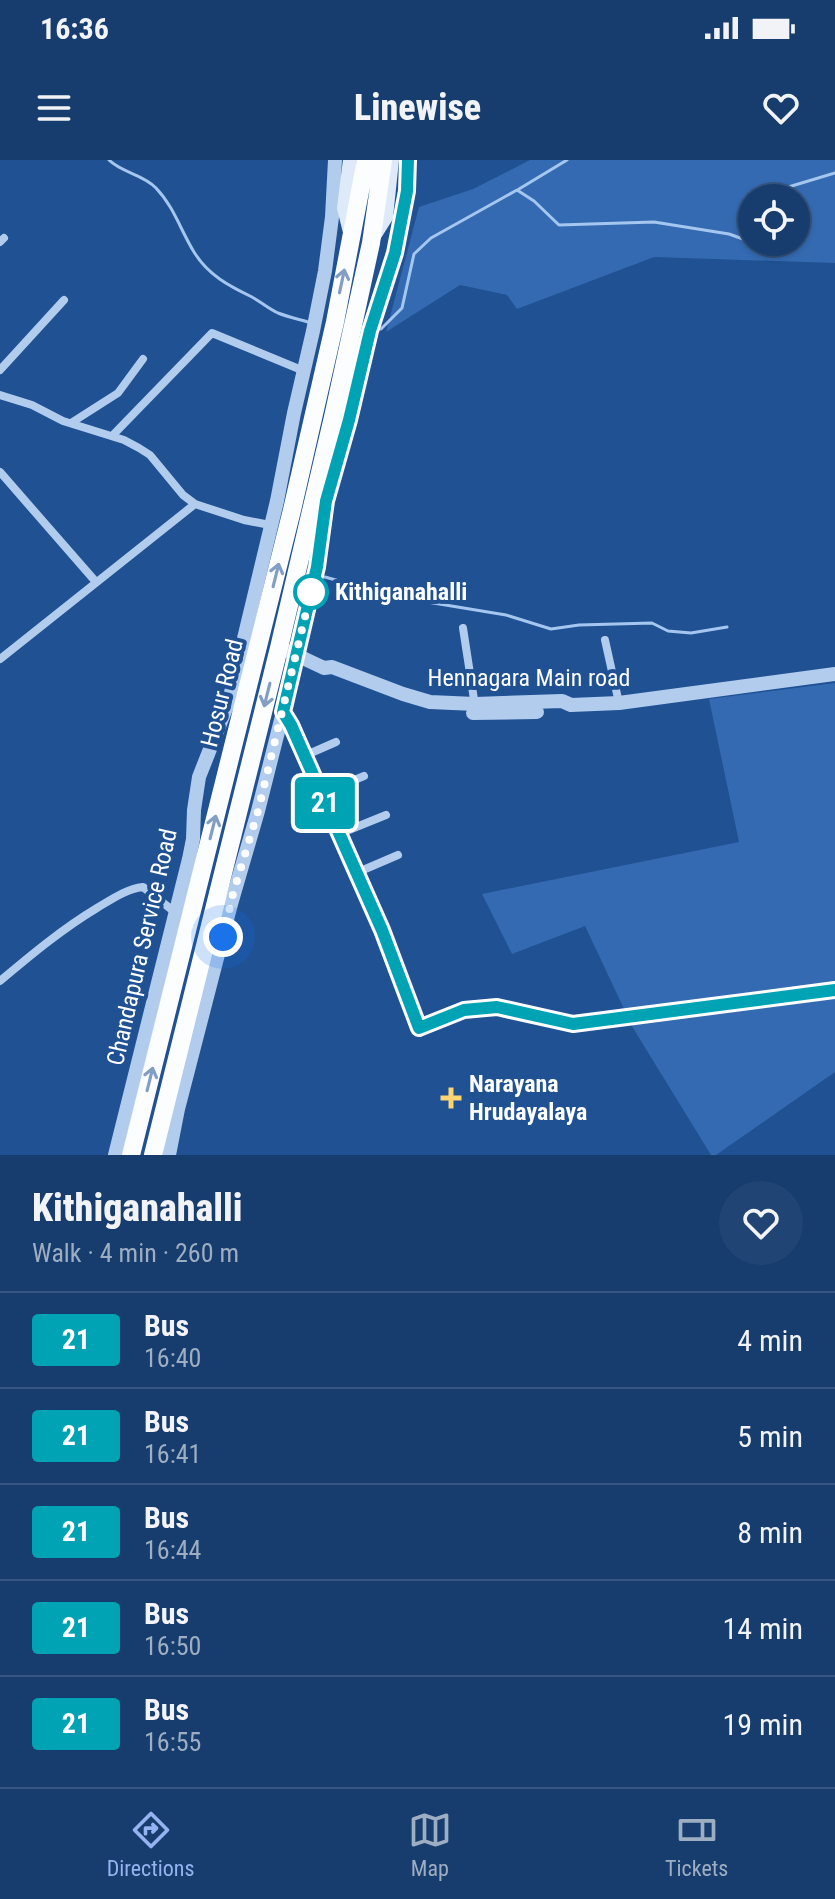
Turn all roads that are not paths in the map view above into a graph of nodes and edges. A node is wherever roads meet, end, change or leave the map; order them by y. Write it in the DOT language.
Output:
graph roads {
  1 [pos="335,160"];
  2 [pos="350,160"];
  3 [pos="366,160"];
  4 [pos="383,160"];
  5 [pos="392,160"];
  6 [pos="408,160"];
  7 [pos="361,241"];
  8 [pos="64,300"];
  9 [pos="360,338"];
  10 [pos="143,359"];
  11 [pos="0,370"];
  12 [pos="304,371"];
  13 [pos="0,395"];
  14 [pos="71,423"];
  15 [pos="112,436"];
  16 [pos="0,472"];
  17 [pos="195,504"];
  18 [pos="270,525"];
  19 [pos="96,582"];
  20 [pos="463,628"];
  21 [pos="605,640"];
  22 [pos="287,651"];
  23 [pos="0,659"];
  24 [pos="835,674"];
  25 [pos="619,703"];
  26 [pos="476,708"];
  27 [pos="283,712"];
  28 [pos="336,742"];
  29 [pos="304,756"];
  30 [pos="364,776"];
  31 [pos="321,794"];
  32 [pos="386,815"];
  33 [pos="339,834"];
  34 [pos="398,855"];
  35 [pos="356,873"];
  36 [pos="183,915"];
  37 [pos="0,981"];
  38 [pos="835,990"];
  39 [pos="115,1155"];
  40 [pos="131,1155"];
  41 [pos="153,1155"];
  42 [pos="169,1155"];
  1 -- 12 [label="street, Chandapura Service Road"];
  2 -- 7 [label="main road"];
  3 -- 7 [label="highway"];
  4 -- 7 [label="highway"];
  5 -- 7 [label="main road"];
  6 -- 9 [label="street"];
  7 -- 9 [label="highway, Hosur Road"];
  36 -- 7 [label="highway, Hosur Road, one-way"];
  8 -- 11 [label="street"];
  9 -- 22 [label="highway, Hosur Road"];
  10 -- 14 [label="street"];
  12 -- 15 [label="street"];
  12 -- 18 [label="street, Chandapura Service Road"];
  13 -- 14 [label="street"];
  14 -- 15 [label="street"];
  15 -- 17 [label="street"];
  16 -- 19 [label="street"];
  17 -- 18 [label="street"];
  17 -- 19 [label="street"];
  18 -- 36 [label="street, Chandapura Service Road"];
  19 -- 23 [label="street"];
  20 -- 26 [label="street"];
  21 -- 25 [label="street"];
  22 -- 26 [label="street, Hennagara Main road"];
  22 -- 27 [label="street"];
  22 -- 41 [label="highway, Hosur Road, one-way"];
  24 -- 25 [label="street, Hennagara Main road"];
  25 -- 26 [label="street, Hennagara Main road"];
  27 -- 29 [label="street"];
  27 -- 42 [label="street"];
  28 -- 29 [label="street"];
  29 -- 31 [label="street"];
  30 -- 31 [label="street"];
  31 -- 33 [label="street"];
  32 -- 33 [label="street"];
  33 -- 35 [label="street"];
  34 -- 35 [label="street"];
  35 -- 38 [label="street"];
  36 -- 37 [label="street"];
  36 -- 39 [label="street, Chandapura Service Road"];
  40 -- 36 [label="highway, Hosur Road, one-way"];
}
